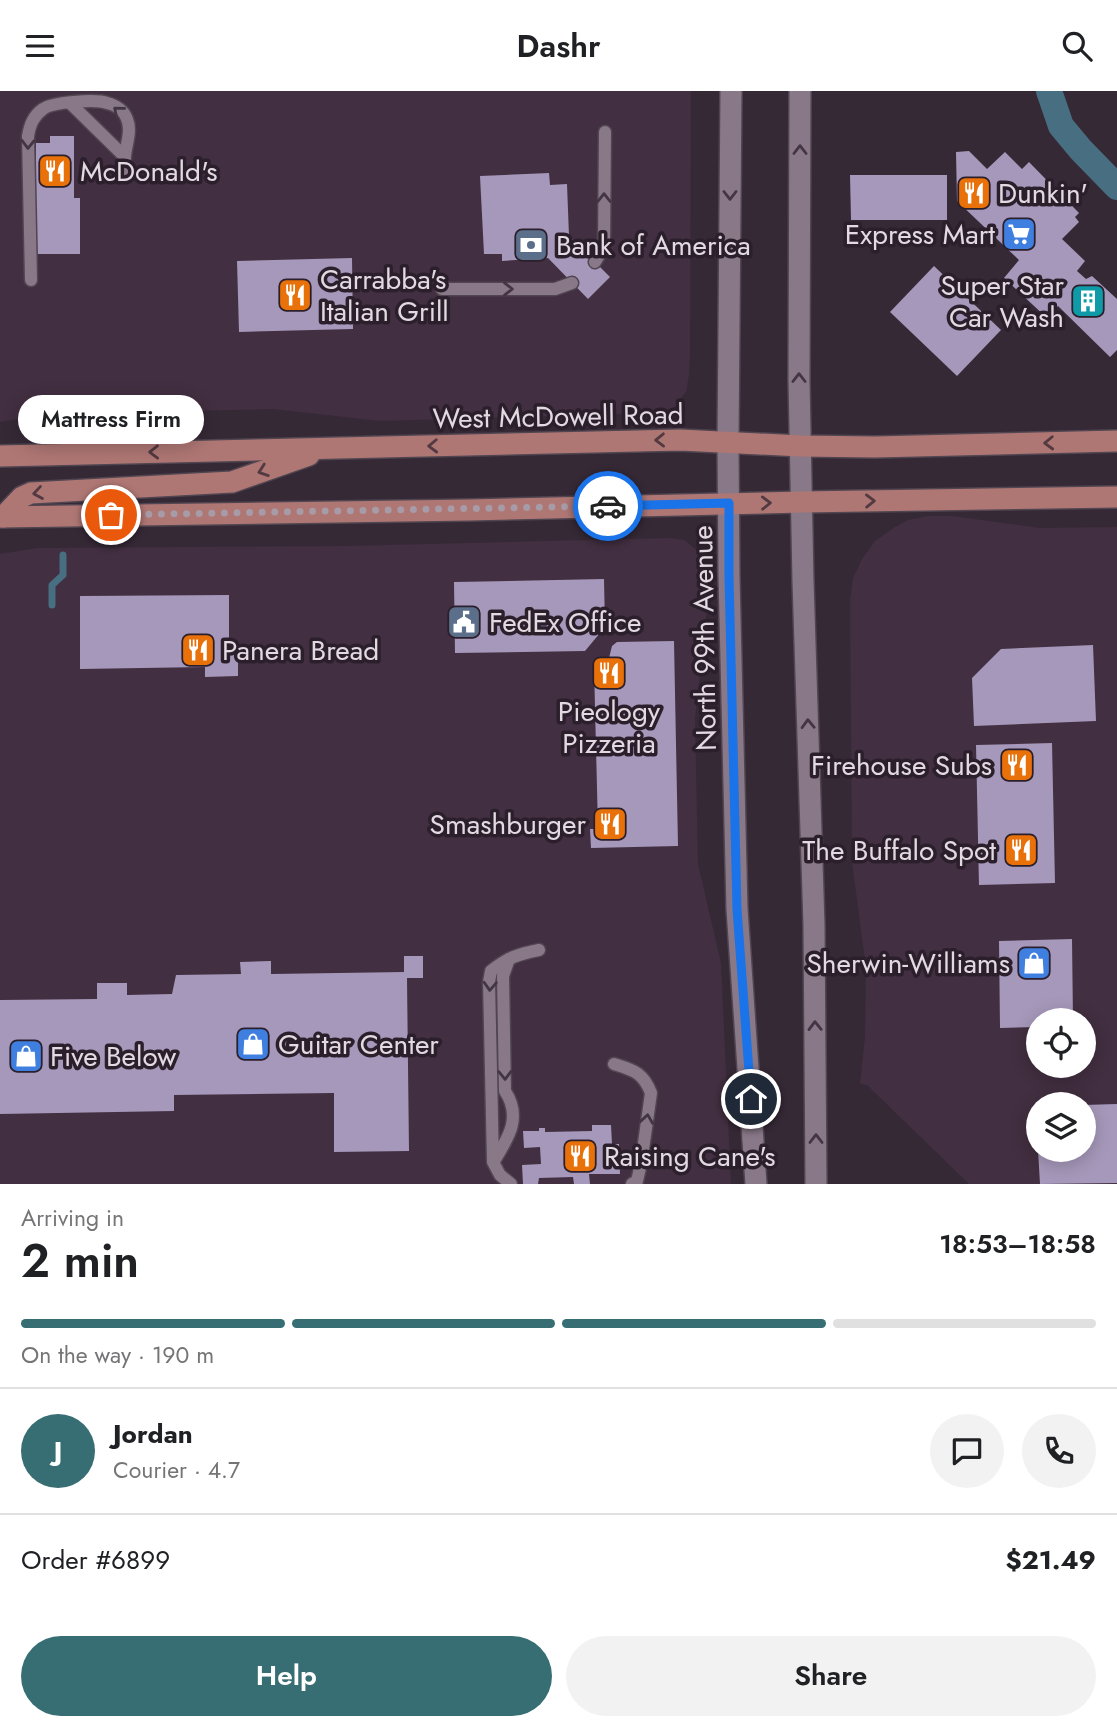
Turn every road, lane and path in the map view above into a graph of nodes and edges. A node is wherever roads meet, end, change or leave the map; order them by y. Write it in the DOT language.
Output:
graph roads {
  1 [pos="731,91"];
  2 [pos="800,91"];
  3 [pos="70,103"];
  4 [pos="605,132"];
  5 [pos="125,157"];
  6 [pos="125,173"];
  7 [pos="595,262"];
  8 [pos="31,280"];
  9 [pos="572,283"];
  10 [pos="442,289"];
  11 [pos="1117,441"];
  12 [pos="728,443"];
  13 [pos="800,446"];
  14 [pos="328,449"];
  15 [pos="0,456"];
  16 [pos="1117,497"];
  17 [pos="802,502"];
  18 [pos="729,503"];
  19 [pos="1,517"];
  20 [pos="539,950"];
  21 [pos="509,959"];
  22 [pos="614,1064"];
  23 [pos="494,1162"];
  24 [pos="511,1184"];
  25 [pos="632,1184"];
  26 [pos="756,1184"];
  27 [pos="816,1184"];
  1 -- 12 [label="main road, North 99th Avenue, one-way"];
  13 -- 2 [label="main road, one-way"];
  3 -- 5 [label="lane"];
  5 -- 3 [label="lane, one-way"];
  3 -- 8 [label="lane, one-way"];
  7 -- 4 [label="lane, one-way"];
  5 -- 6 [label="lane"];
  10 -- 9 [label="lane, one-way"];
  11 -- 13 [label="main road, West McDowell Road, one-way"];
  12 -- 13 [label="main road, West McDowell Road"];
  12 -- 14 [label="main road, West McDowell Road, one-way"];
  12 -- 18 [label="main road, North 99th Avenue"];
  13 -- 17 [label="main road"];
  14 -- 15 [label="main road, West McDowell Road, one-way"];
  14 -- 19 [label="main road, one-way"];
  17 -- 16 [label="main road, one-way"];
  18 -- 17 [label="main road, one-way"];
  27 -- 17 [label="main road, one-way"];
  18 -- 19 [label="main road"];
  18 -- 26 [label="main road, North 99th Avenue"];
  20 -- 21 [label="lane"];
  21 -- 23 [label="lane, one-way"];
  21 -- 23 [label="lane, one-way"];
  25 -- 22 [label="lane, one-way"];
  23 -- 24 [label="lane"];
}
